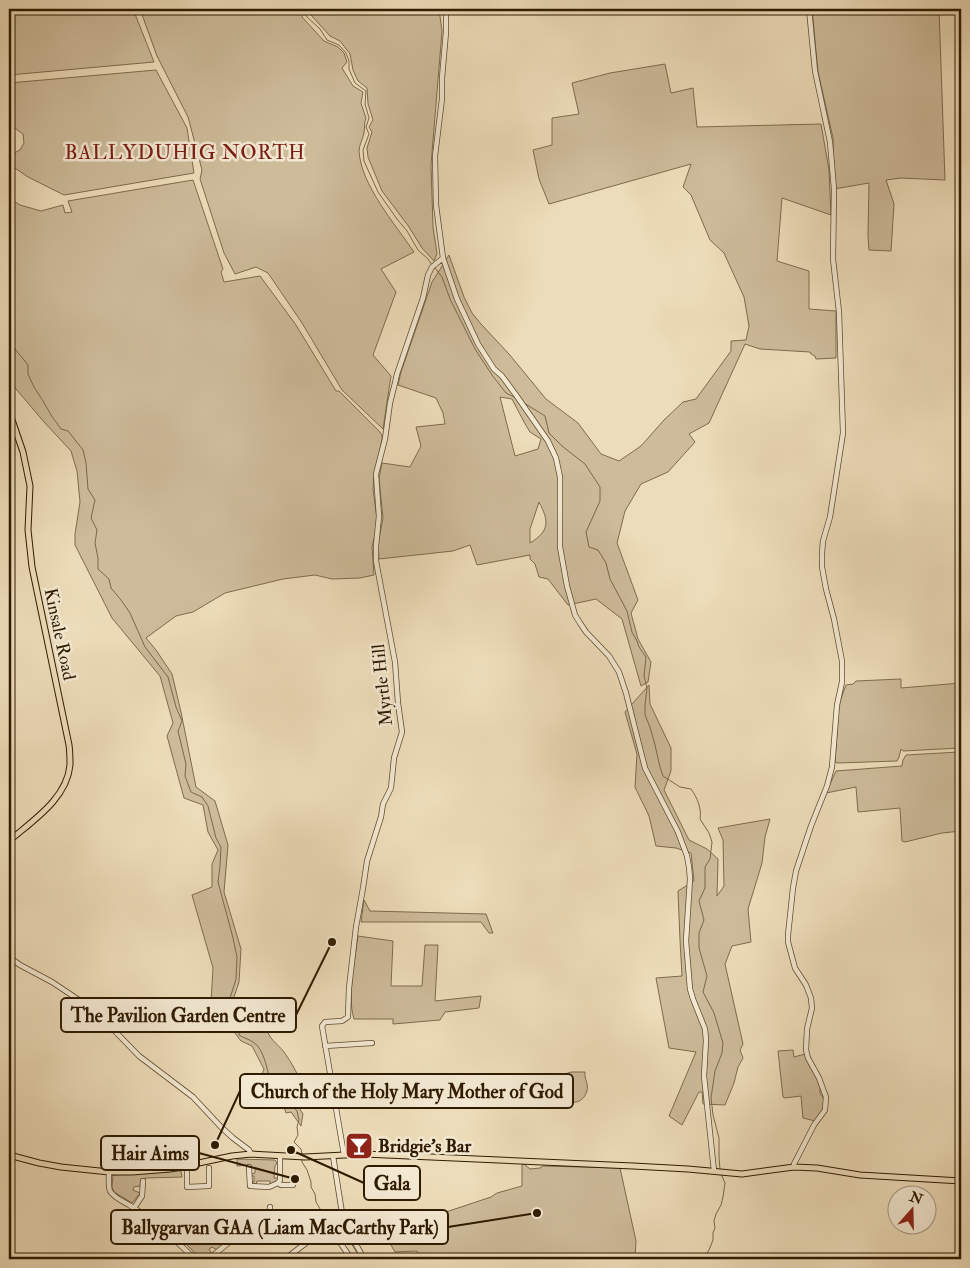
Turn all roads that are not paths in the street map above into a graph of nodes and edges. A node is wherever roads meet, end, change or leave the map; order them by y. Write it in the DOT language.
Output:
graph roads {
  1 [pos="446,9"];
  2 [pos="808,9"];
  3 [pos="443,258"];
  4 [pos="9,411"];
  5 [pos="9,841"];
  6 [pos="9,957"];
  7 [pos="372,1043"];
  8 [pos="325,1046"];
  9 [pos="251,1154"];
  10 [pos="9,1155"];
  11 [pos="344,1155"];
  12 [pos="280,1156"];
  13 [pos="333,1156"];
  14 [pos="187,1166"];
  15 [pos="794,1167"];
  16 [pos="250,1168"];
  17 [pos="207,1171"];
  18 [pos="718,1171"];
  19 [pos="110,1172"];
  20 [pos="143,1181"];
  21 [pos="961,1181"];
  22 [pos="278,1183"];
  23 [pos="293,1185"];
  24 [pos="135,1190"];
  25 [pos="142,1190"];
  26 [pos="134,1208"];
  27 [pos="268,1210"];
  28 [pos="314,1213"];
  29 [pos="323,1226"];
  30 [pos="238,1230"];
  31 [pos="174,1239"];
  32 [pos="211,1249"];
  33 [pos="352,1257"];
  34 [pos="195,1259"];
  35 [pos="287,1259"];
  36 [pos="364,1259"];
  1 -- 3 [label="street"];
  2 -- 15 [label="street"];
  3 -- 8 [label="street, Myrtle Hill"];
  3 -- 18 [label="street"];
  4 -- 5 [label="main road, Kinsale Road"];
  6 -- 9 [label="street"];
  7 -- 8 [label="street"];
  8 -- 11 [label="street, Myrtle Hill"];
  9 -- 12 [label="main road"];
  9 -- 14 [label="main road"];
  10 -- 19 [label="main road"];
  11 -- 13 [label="main road"];
  11 -- 18 [label="main road"];
  12 -- 13 [label="main road"];
  12 -- 22 [label="street"];
  13 -- 36 [label="street"];
  14 -- 17 [label="street"];
  14 -- 19 [label="main road"];
  15 -- 18 [label="main road"];
  15 -- 21 [label="main road"];
  16 -- 22 [label="street"];
  19 -- 26 [label="street"];
  20 -- 25 [label="street"];
  22 -- 23 [label="street"];
  24 -- 25 [label="street"];
  25 -- 26 [label="street"];
  26 -- 31 [label="street"];
  27 -- 30 [label="street"];
  28 -- 29 [label="street"];
  29 -- 33 [label="street"];
  29 -- 35 [label="street"];
  30 -- 31 [label="street"];
  30 -- 32 [label="street"];
  31 -- 34 [label="street"];
}
